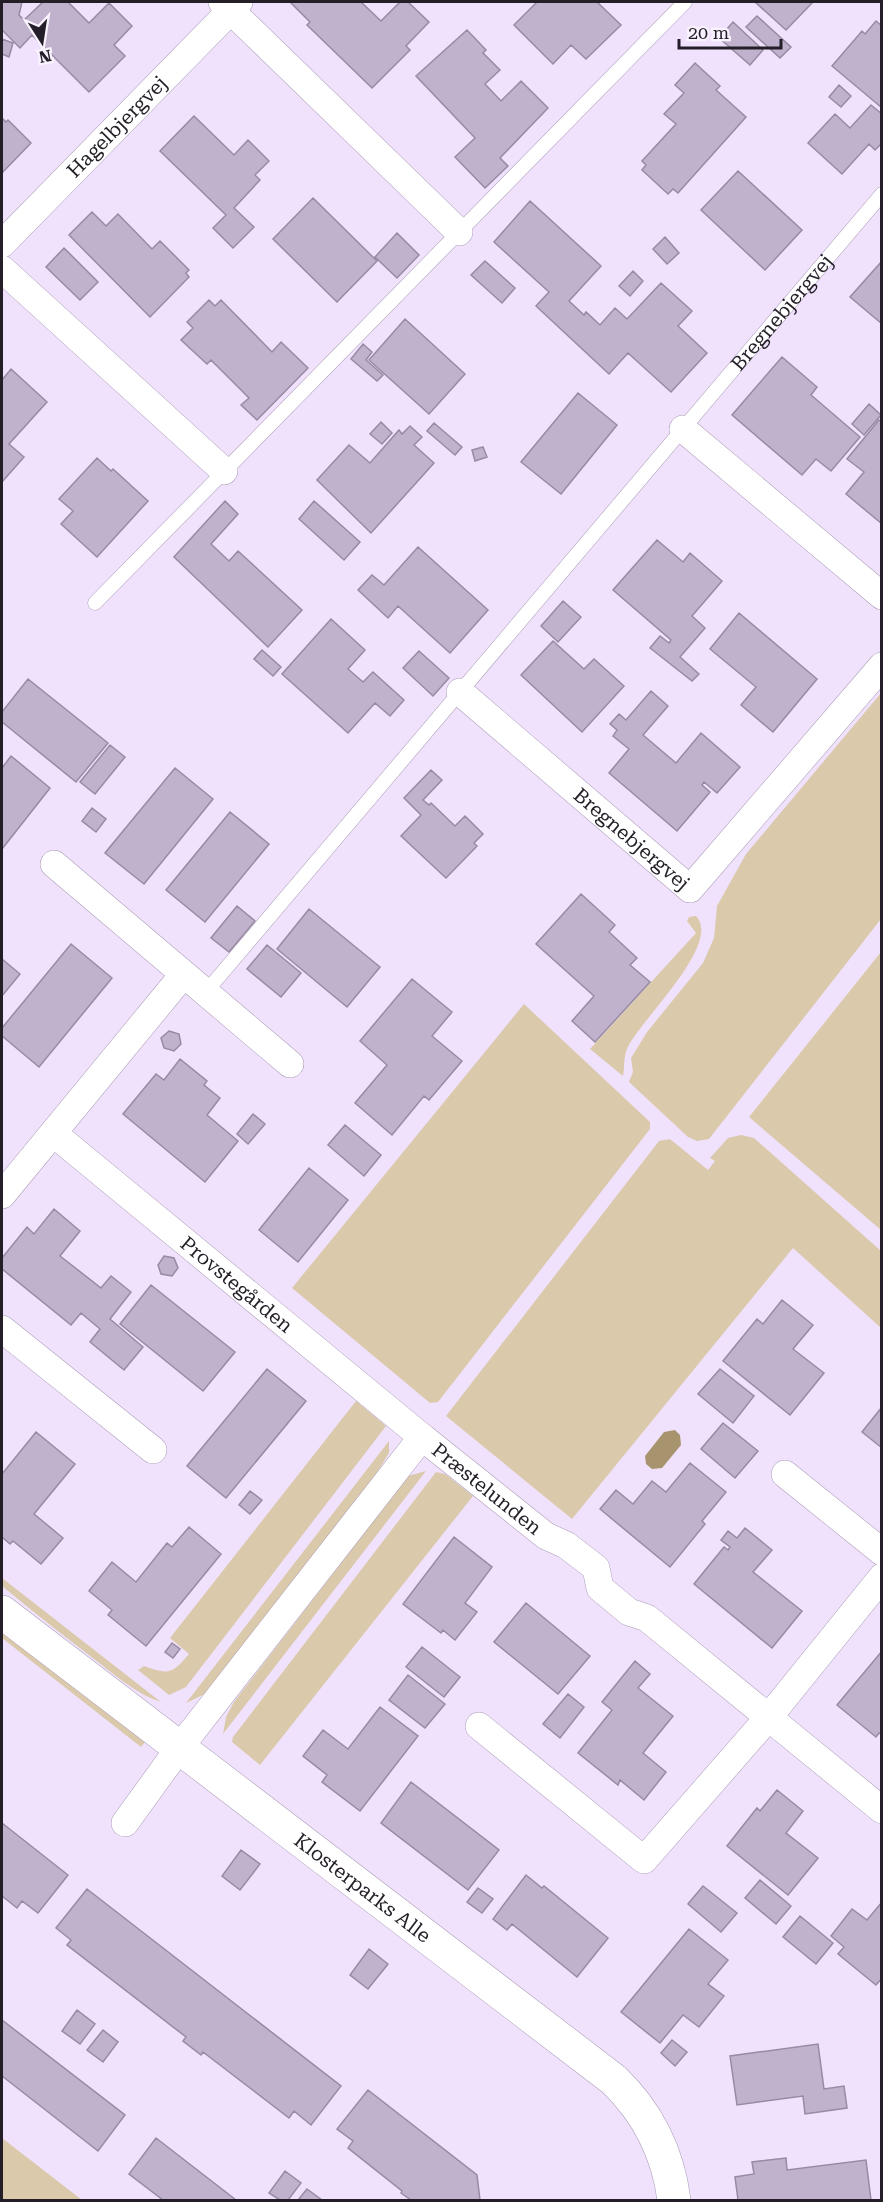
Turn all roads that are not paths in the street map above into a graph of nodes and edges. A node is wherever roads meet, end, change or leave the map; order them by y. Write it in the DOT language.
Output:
graph roads {
  1 [pos="685,2"];
  2 [pos="231,4"];
  3 [pos="882,194"];
  4 [pos="459,232"];
  5 [pos="2,244"];
  6 [pos="2,269"];
  7 [pos="683,429"];
  8 [pos="224,471"];
  9 [pos="882,596"];
  10 [pos="95,603"];
  11 [pos="882,666"];
  12 [pos="460,692"];
  13 [pos="54,864"];
  14 [pos="183,975"];
  15 [pos="205,993"];
  16 [pos="290,1064"];
  17 [pos="53,1133"];
  18 [pos="2,1195"];
  19 [pos="2,1329"];
  20 [pos="422,1437"];
  21 [pos="153,1450"];
  22 [pos="785,1474"];
  23 [pos="882,1552"];
  24 [pos="882,1577"];
  25 [pos="2,1612"];
  26 [pos="768,1718"];
  27 [pos="479,1726"];
  28 [pos="180,1747"];
  29 [pos="882,1810"];
  30 [pos="125,1823"];
  31 [pos="674,2200"];
  1 -- 4 [label="lane"];
  2 -- 4 [label="street, Hagelbjergvej"];
  2 -- 5 [label="street, Hagelbjergvej"];
  3 -- 7 [label="lane, Bregnebjergvej"];
  4 -- 8 [label="lane"];
  6 -- 8 [label="street"];
  7 -- 9 [label="street"];
  7 -- 12 [label="lane, Bregnebjergvej"];
  8 -- 10 [label="lane"];
  11 -- 12 [label="street, Bregnebjergvej"];
  12 -- 15 [label="lane, Bregnebjergvej"];
  13 -- 14 [label="street"];
  14 -- 15 [label="street"];
  14 -- 17 [label="street"];
  15 -- 16 [label="street"];
  17 -- 18 [label="street"];
  17 -- 20 [label="street, Provstegården"];
  19 -- 21 [label="street"];
  20 -- 26 [label="street, Præstelunden"];
  20 -- 28 [label="street, Præstelunden"];
  22 -- 23 [label="street"];
  24 -- 26 [label="street"];
  25 -- 28 [label="street, Klosterparks Alle"];
  26 -- 27 [label="street"];
  26 -- 29 [label="street, Præstelunden"];
  28 -- 30 [label="street, Præstelunden"];
  28 -- 31 [label="street, Klosterparks Alle"];
}
